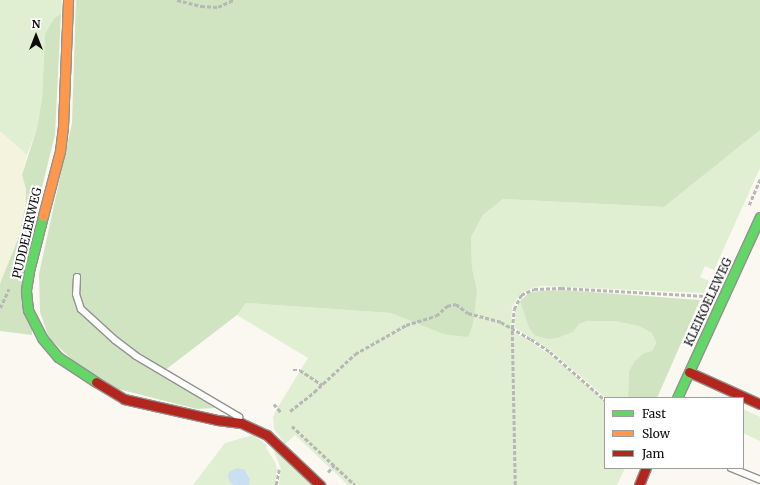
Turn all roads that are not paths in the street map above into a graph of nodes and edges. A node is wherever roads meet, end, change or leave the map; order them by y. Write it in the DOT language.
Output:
graph roads {
  1 [pos="68,0"];
  2 [pos="760,217"];
  3 [pos="76,277"];
  4 [pos="689,372"];
  5 [pos="677,397"];
  6 [pos="760,404"];
  7 [pos="267,435"];
  8 [pos="646,469"];
  9 [pos="734,469"];
  10 [pos="760,480"];
  11 [pos="320,485"];
  12 [pos="639,485"];
  1 -- 7 [label="street, PUDDELERWEG"];
  2 -- 4 [label="street, KLEIKOELEWEG"];
  3 -- 7 [label="lane"];
  4 -- 5 [label="street, KLEIKOELEWEG"];
  4 -- 6 [label="street"];
  7 -- 11 [label="street, PUDDELERWEG"];
  8 -- 12 [label="street"];
  9 -- 10 [label="lane"];
}
